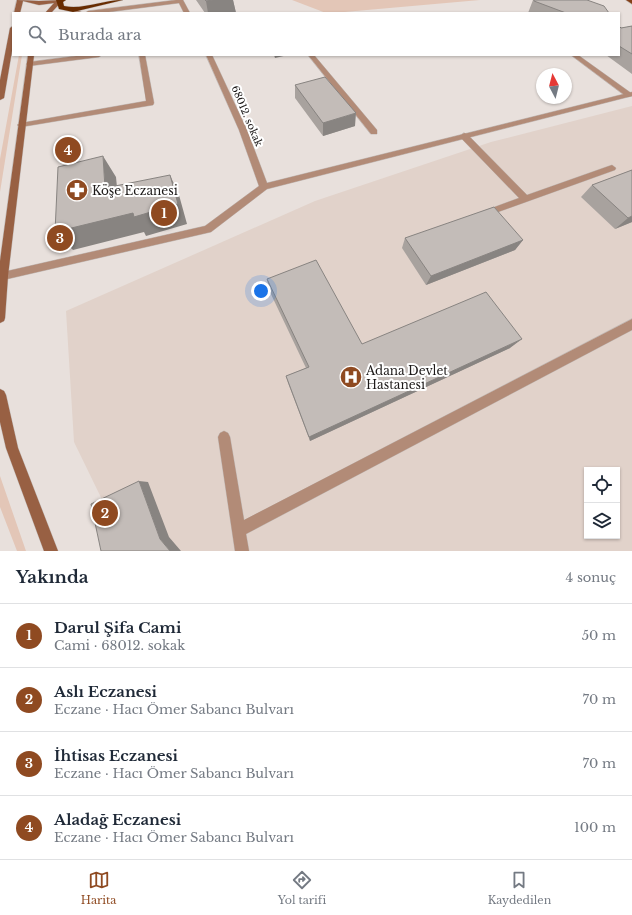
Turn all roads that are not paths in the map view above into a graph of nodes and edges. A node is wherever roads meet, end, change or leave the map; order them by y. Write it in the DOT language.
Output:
graph roads {
  1 [pos="20,0"];
  2 [pos="25,0"];
  3 [pos="60,0"];
  4 [pos="120,0"];
  5 [pos="629,0"];
  6 [pos="632,2"];
  7 [pos="17,12"];
  8 [pos="49,12"];
  9 [pos="76,12"];
  10 [pos="96,12"];
  11 [pos="186,12"];
  12 [pos="12,33"];
  13 [pos="31,56"];
  14 [pos="91,56"];
  15 [pos="142,56"];
  16 [pos="209,56"];
  17 [pos="312,56"];
  18 [pos="575,56"];
  19 [pos="29,64"];
  20 [pos="631,95"];
  21 [pos="0,98"];
  22 [pos="21,125"];
  23 [pos="374,132"];
  24 [pos="464,136"];
  25 [pos="612,168"];
  26 [pos="264,187"];
  27 [pos="525,199"];
  28 [pos="472,218"];
  29 [pos="3,276"];
  30 [pos="0,318"];
  31 [pos="632,324"];
  32 [pos="0,394"];
  33 [pos="224,437"];
  34 [pos="238,531"];
  35 [pos="51,551"];
  36 [pos="242,551"];
  1 -- 7 [label="main road"];
  2 -- 3 [label="main road"];
  3 -- 8 [label="main road"];
  3 -- 9 [label="highway"];
  4 -- 9 [label="highway"];
  5 -- 6 [label="main road"];
  10 -- 11 [label="street"];
  12 -- 21 [label="main road"];
  13 -- 19 [label="main road"];
  14 -- 19 [label="street"];
  15 -- 22 [label="street"];
  16 -- 26 [label="street, 68012. sokak"];
  17 -- 23 [label="street"];
  18 -- 20 [label="street"];
  19 -- 22 [label="main road"];
  20 -- 24 [label="street"];
  22 -- 29 [label="main road"];
  24 -- 26 [label="street"];
  24 -- 27 [label="street"];
  25 -- 27 [label="street"];
  26 -- 29 [label="street"];
  27 -- 28 [label="street"];
  29 -- 30 [label="main road"];
  31 -- 34 [label="street"];
  32 -- 35 [label="main road"];
  33 -- 34 [label="street"];
  34 -- 36 [label="street"];
}
